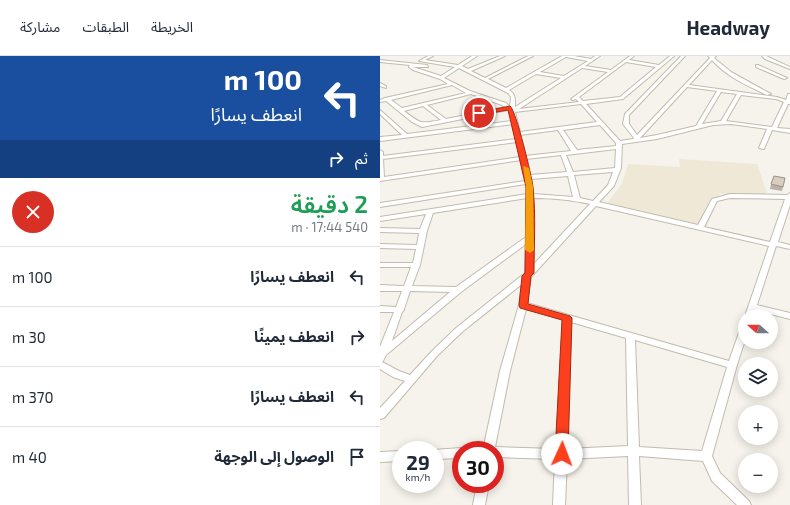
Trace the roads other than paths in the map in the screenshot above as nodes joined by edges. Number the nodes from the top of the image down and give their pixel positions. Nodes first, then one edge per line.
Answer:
1 (431, 56) edge
2 (475, 56) edge
3 (503, 56) edge
4 (531, 56) edge
5 (566, 56) edge
6 (598, 56) edge
7 (632, 56) edge
8 (672, 56) edge
9 (683, 56) edge
10 (778, 56) edge
11 (712, 57) edge
12 (765, 57) edge
13 (592, 60) junction
14 (380, 61) edge
15 (625, 61) junction
16 (412, 64) junction
17 (658, 66) junction
18 (757, 66) dead end
19 (455, 67) junction
20 (581, 67) junction
21 (789, 68) edge
22 (468, 71) junction
23 (612, 71) junction
24 (536, 73) junction
25 (565, 77) junction
26 (440, 78) junction
27 (785, 78) junction
28 (484, 80) junction
29 (452, 84) junction
30 (790, 84) edge
31 (687, 86) junction
32 (506, 90) junction
33 (720, 90) junction
34 (471, 93) junction
35 (740, 93) junction
36 (790, 95) edge
37 (577, 97) junction
38 (777, 98) junction
39 (388, 99) junction
40 (380, 101) edge
41 (789, 102) edge
42 (583, 103) junction
43 (423, 104) junction
44 (565, 105) junction
45 (511, 109) junction
46 (401, 110) junction
47 (380, 111) edge
48 (444, 120) junction
49 (515, 122) junction
50 (601, 123) junction
51 (722, 123) junction
52 (698, 126) junction
53 (560, 128) junction
54 (772, 129) junction
55 (790, 131) edge
56 (406, 136) junction
57 (518, 137) junction
58 (380, 139) edge
59 (636, 139) junction
60 (619, 145) junction
61 (762, 148) dead end
62 (380, 152) edge
63 (576, 152) junction
64 (563, 154) junction
65 (380, 158) edge
66 (523, 158) junction
67 (617, 170) junction
68 (571, 174) junction
69 (380, 179) edge
70 (528, 180) junction
71 (530, 196) junction
72 (790, 197) edge
73 (577, 200) junction
74 (595, 204) junction
75 (380, 205) edge
76 (430, 212) junction
77 (380, 219) edge
78 (700, 228) junction
79 (380, 230) edge
80 (423, 232) junction
81 (530, 237) junction
82 (773, 244) junction
83 (380, 246) edge
84 (420, 247) junction
85 (790, 247) edge
86 (380, 265) edge
87 (416, 265) junction
88 (528, 274) junction
89 (380, 288) edge
90 (407, 289) junction
91 (458, 290) junction
92 (523, 305) junction
93 (752, 306) junction
94 (380, 309) edge
95 (751, 309) edge
96 (400, 310) junction
97 (790, 316) edge
98 (567, 318) junction
99 (385, 336) edge
100 (630, 336) junction
101 (738, 347) edge
102 (381, 356) edge
103 (380, 365) edge
104 (732, 365) junction
105 (411, 379) junction
106 (380, 415) edge
107 (491, 441) edge
108 (633, 451) junction
109 (504, 452) edge
110 (562, 454) junction
111 (392, 456) edge
112 (706, 456) junction
113 (380, 457) edge
114 (481, 493) edge
115 (479, 505) edge
116 (559, 505) edge
117 (635, 505) edge
118 (745, 505) edge

1 - 19 street
2 - 19 street
3 - 22 street
4 - 28 street
5 - 13 street
5 - 24 street
6 - 13 street
7 - 15 street
8 - 17 street
9 - 59 street
10 - 12 street
11 - 31 street
11 - 38 street
12 - 21 street
13 - 20 street
14 - 16 street
15 - 17 street
15 - 23 street
16 - 19 street
16 - 26 street
17 - 42 street
18 - 27 street
19 - 22 street
19 - 26 street
20 - 23 street
20 - 25 street
21 - 27 street
22 - 28 street
23 - 37 street
24 - 25 street
24 - 32 street
25 - 45 street
26 - 29 street
27 - 30 street
28 - 32 street
29 - 34 street
29 - 39 street
31 - 33 street
31 - 59 street
32 - 45 street
33 - 35 street
33 - 52 street
34 - 43 street
34 - 45 street
35 - 38 street
35 - 51 street
36 - 41 street
37 - 42 street
37 - 44 street
38 - 41 street
39 - 40 street
39 - 46 street
41 - 54 street
42 - 44 street
42 - 50 street
43 - 46 street
43 - 48 street
44 - 45 street
45 - 48 street
45 - 49 street
46 - 48 street
47 - 56 street
49 - 56 street
49 - 57 street
50 - 53 street
50 - 60 street
51 - 52 street
51 - 54 street
52 - 59 street
53 - 57 street
53 - 63 street
54 - 55 street
54 - 61 street
56 - 58 street
57 - 65 street
57 - 66 street
59 - 60 street
60 - 63 street
60 - 67 street
62 - 65 street
63 - 64 street
64 - 66 street
64 - 68 street
65 - 69 street
66 - 69 street
66 - 70 street
67 - 68 street
67 - 74 street
68 - 70 street
68 - 73 street
70 - 71 street
70 - 75 street
71 - 73 street
71 - 76 street
71 - 81 street
72 - 78 street
72 - 82 street
73 - 74 street
74 - 78 street
74 - 88 street
76 - 77 street
76 - 80 street
78 - 82 street
79 - 80 street
80 - 84 street
81 - 88 street
81 - 91 street
82 - 85 street
82 - 93 street
83 - 84 street
84 - 87 street
86 - 87 street
87 - 90 street
88 - 92 street
88 - 105 street
89 - 90 street
90 - 91 street
90 - 96 street
91 - 102 street
92 - 98 street
92 - 107 street
93 - 95 street
93 - 97 street
94 - 96 street
96 - 99 street
98 - 100 street
98 - 110 street
99 - 102 street
100 - 104 street
100 - 108 street
101 - 104 street
103 - 105 street
104 - 112 street
105 - 106 street
108 - 110 street
108 - 112 street
108 - 117 street
109 - 110 street
110 - 116 street
111 - 113 street
112 - 118 street
114 - 115 street

